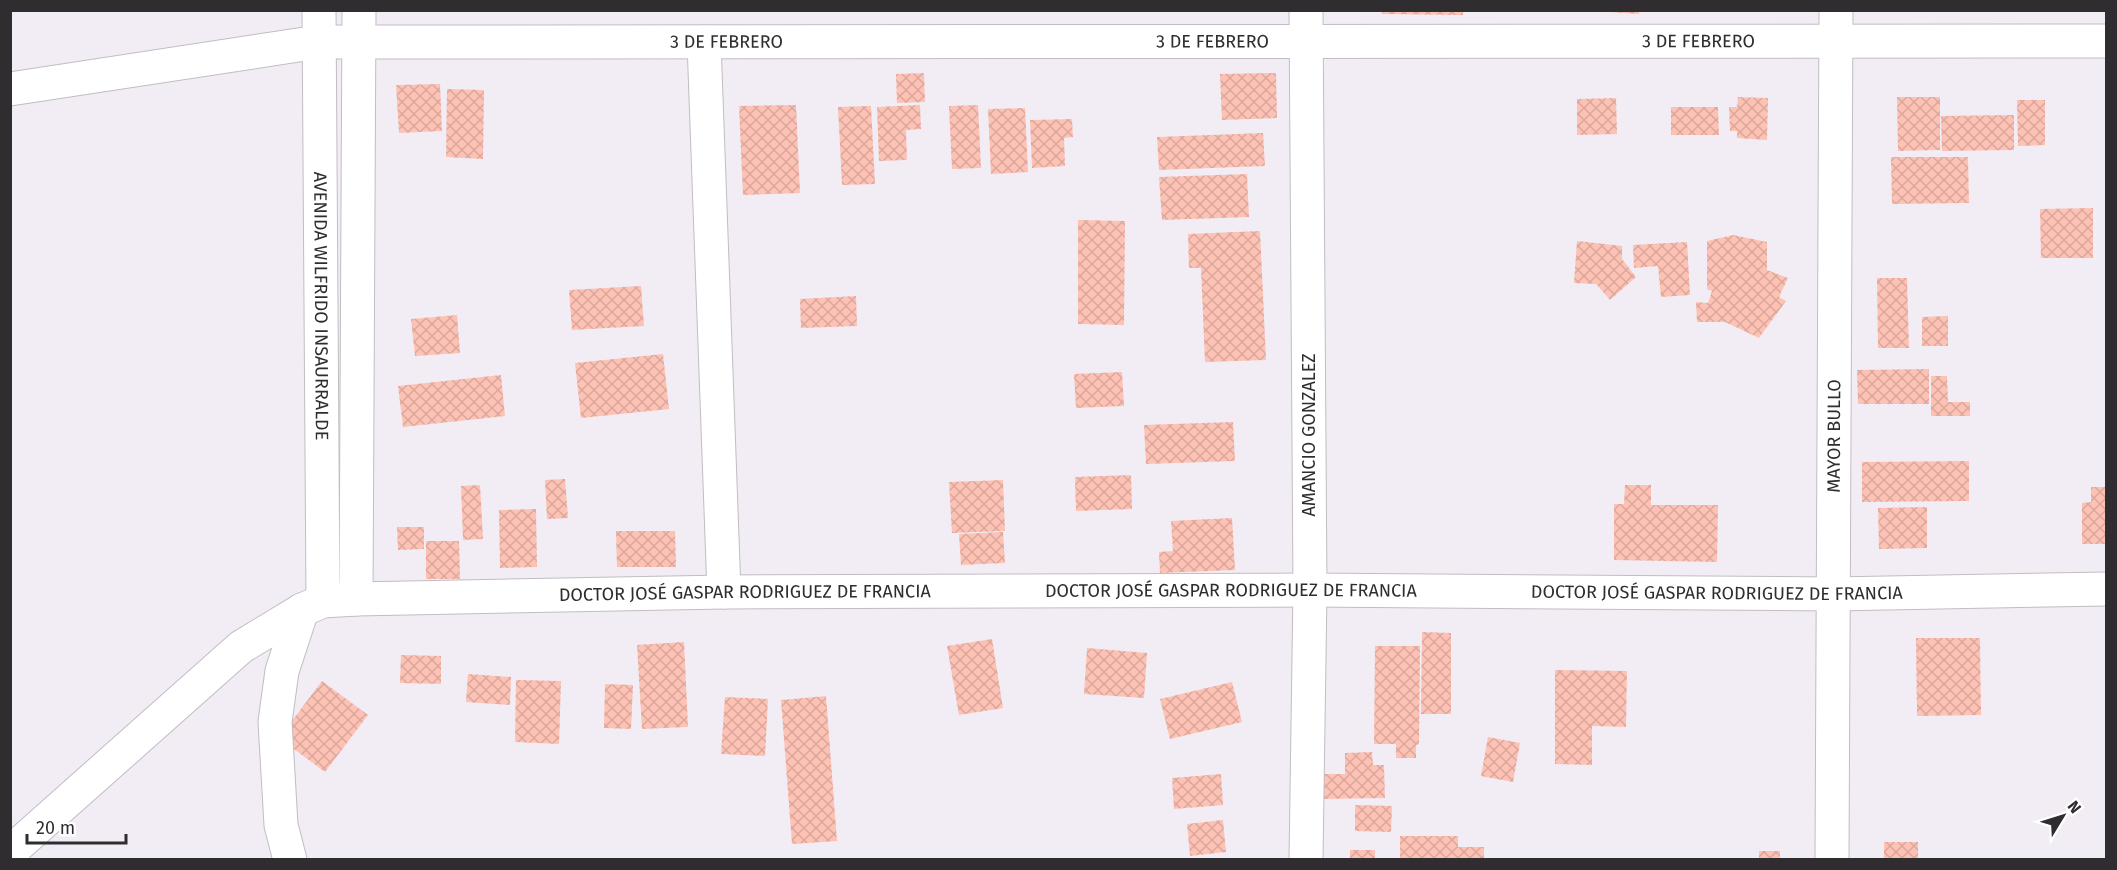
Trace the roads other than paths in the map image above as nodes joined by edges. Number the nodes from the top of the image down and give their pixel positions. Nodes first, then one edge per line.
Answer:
1 (318, 26) edge
2 (359, 26) edge
3 (1306, 26) edge
4 (1836, 26) edge
5 (2106, 41) edge
6 (704, 42) junction
7 (10, 89) edge
8 (2106, 589) edge
9 (1310, 590) junction
10 (724, 592) junction
11 (1833, 594) junction
12 (356, 599) junction
13 (312, 606) junction
14 (10, 856) edge
15 (290, 860) edge
16 (1306, 860) edge
17 (1832, 860) edge

1 - 2 street, 3 DE FEBRERO
1 - 7 street, 3 DE FEBRERO
1 - 13 street, AVENIDA WILFRIDO INSAURRALDE
2 - 6 street, 3 DE FEBRERO
2 - 12 street, AVENIDA WILFRIDO INSAURRALDE
3 - 4 street, 3 DE FEBRERO
3 - 6 street, 3 DE FEBRERO
3 - 9 street, AMANCIO GONZALEZ
4 - 5 street, 3 DE FEBRERO
4 - 11 street, MAYOR BULLO
6 - 10 street
8 - 11 street, DOCTOR JOSÉ GASPAR RODRIGUEZ DE FRANCIA
9 - 10 street, DOCTOR JOSÉ GASPAR RODRIGUEZ DE FRANCIA
9 - 11 street, DOCTOR JOSÉ GASPAR RODRIGUEZ DE FRANCIA
9 - 16 street, AMANCIO GONZALEZ
10 - 12 street, DOCTOR JOSÉ GASPAR RODRIGUEZ DE FRANCIA
11 - 17 street, MAYOR BULLO
12 - 13 street, DOCTOR JOSÉ GASPAR RODRIGUEZ DE FRANCIA
13 - 14 street
13 - 15 street, AVENIDA WILFRIDO INSAURRALDE

